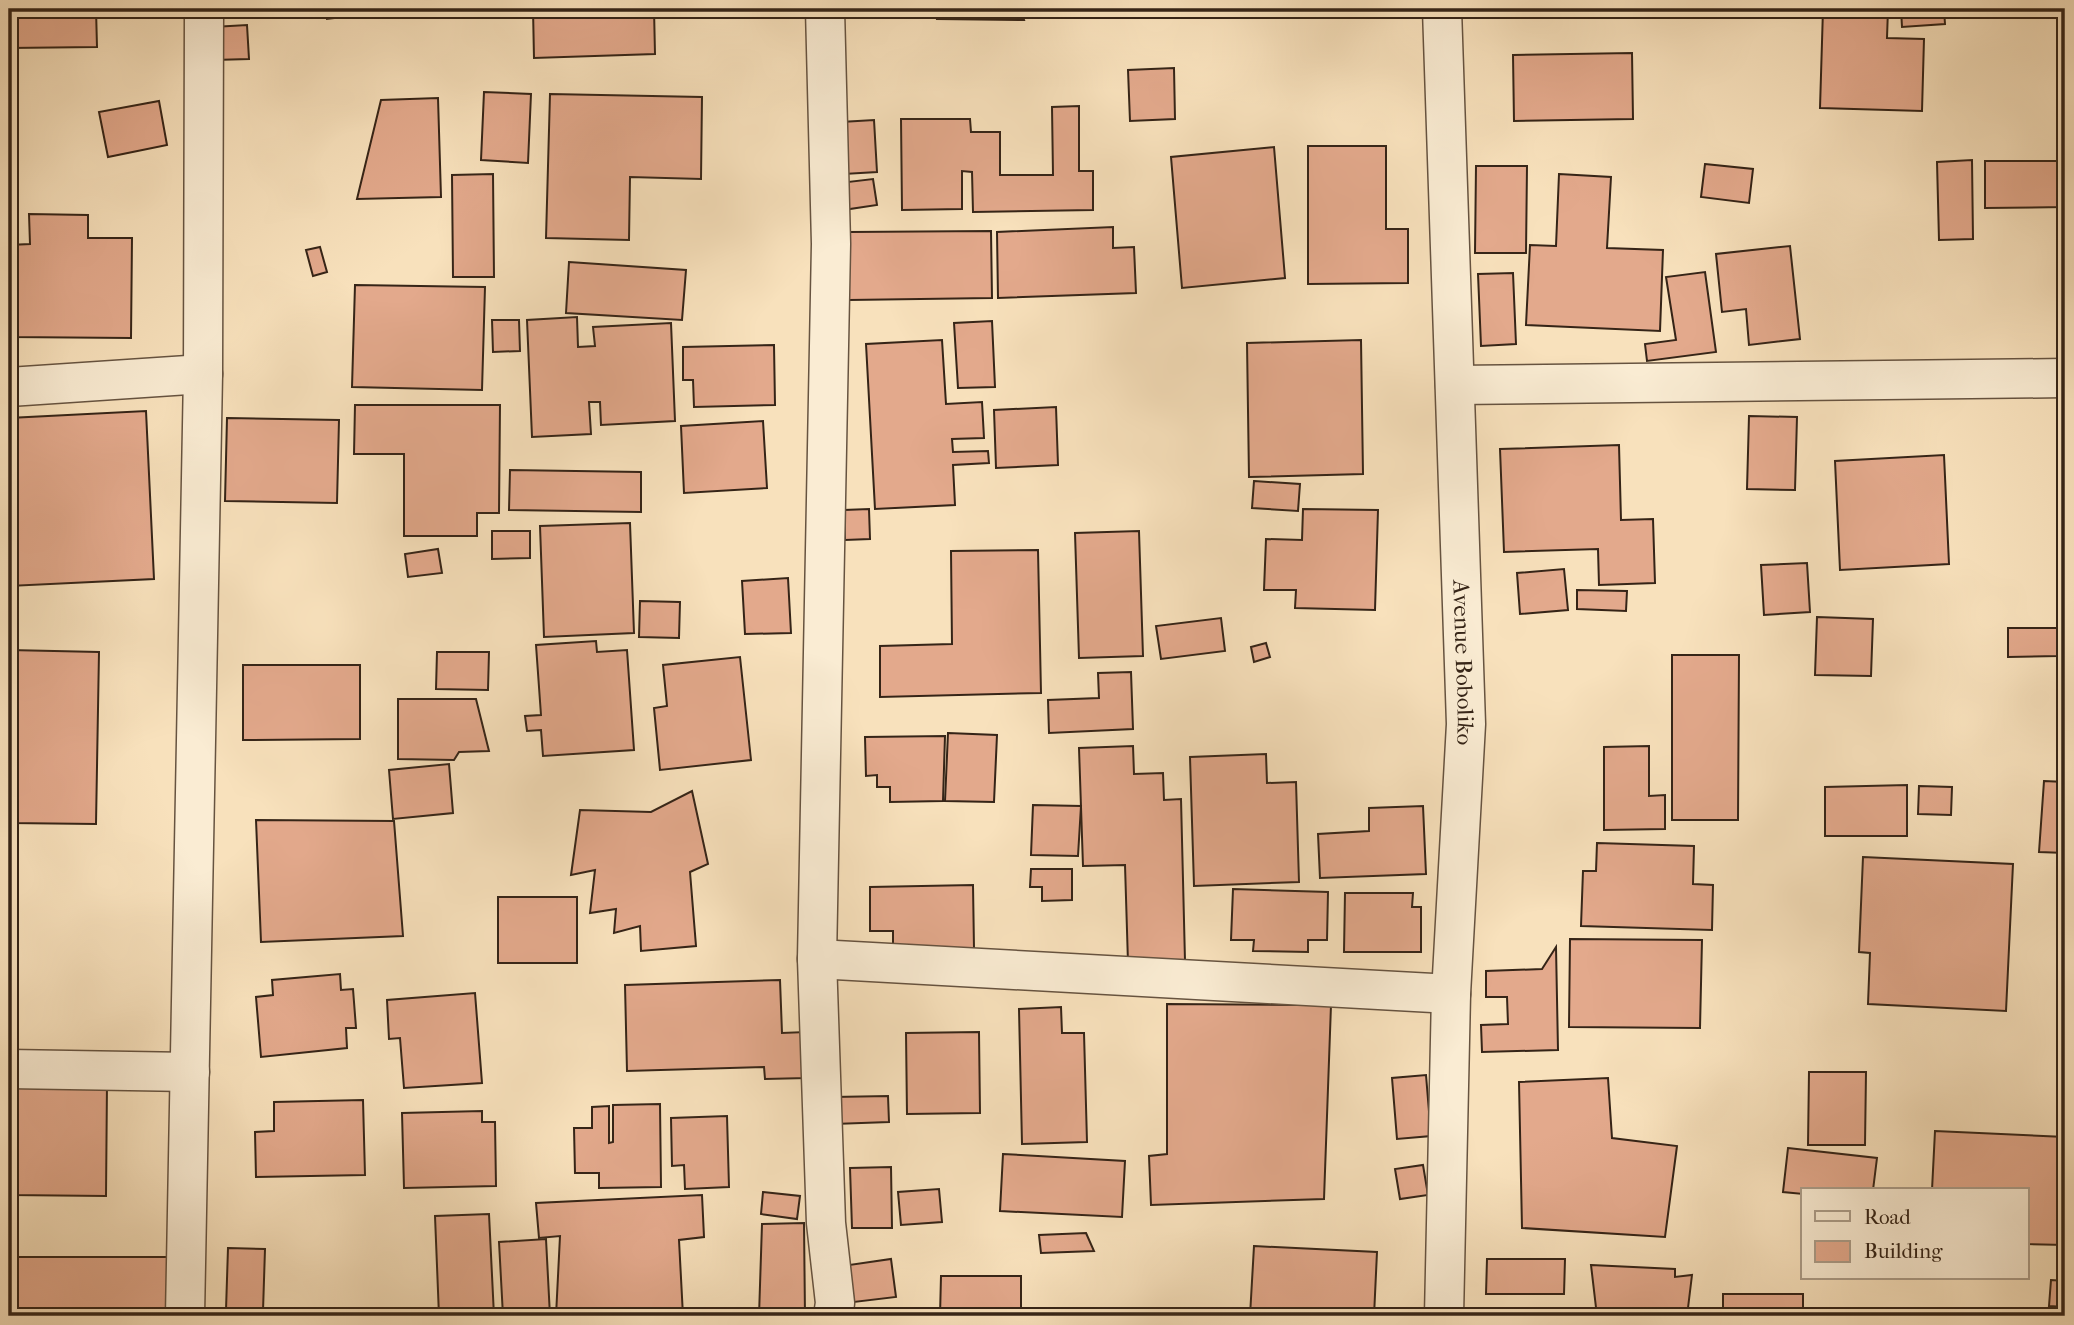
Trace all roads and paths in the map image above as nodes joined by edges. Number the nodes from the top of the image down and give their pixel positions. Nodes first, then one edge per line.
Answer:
1 (204, 9) edge
2 (825, 9) edge
3 (1442, 9) edge
4 (203, 374) junction
5 (2065, 378) edge
6 (1455, 385) junction
7 (9, 387) edge
8 (817, 959) junction
9 (1451, 994) junction
10 (9, 1069) edge
11 (190, 1072) junction
12 (185, 1316) edge
13 (833, 1316) edge
14 (1444, 1316) edge

1 - 4 street
2 - 8 street
3 - 6 street, Avenue Boboliko
4 - 7 street
4 - 11 street
5 - 6 street
6 - 9 street, Avenue Boboliko
8 - 9 street
8 - 13 street
9 - 14 street, Avenue Boboliko
10 - 11 street
11 - 12 street

